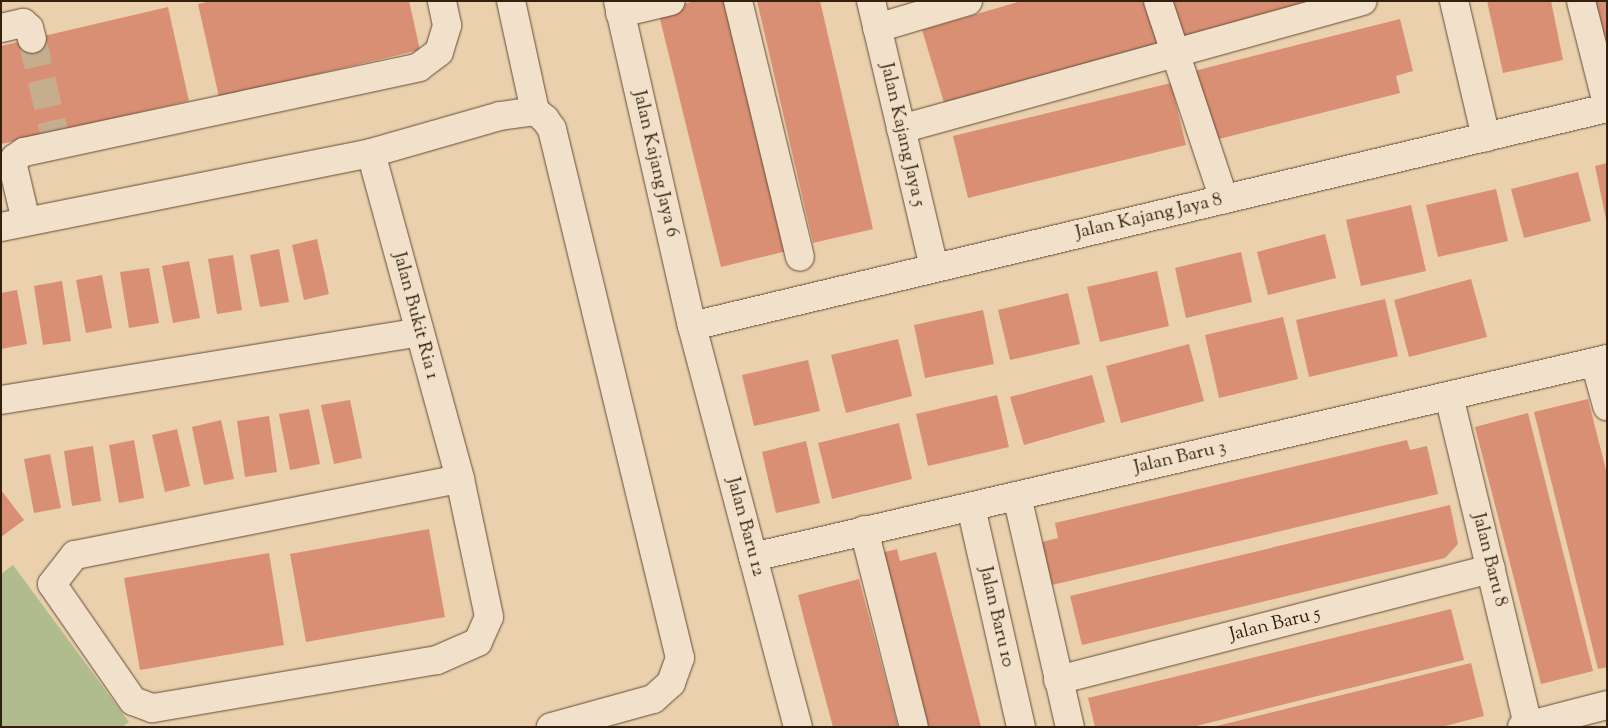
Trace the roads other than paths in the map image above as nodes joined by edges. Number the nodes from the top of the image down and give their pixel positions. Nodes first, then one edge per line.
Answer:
1 (442, 1) edge
2 (511, 1) edge
3 (671, 1) edge
4 (738, 1) edge
5 (871, 1) edge
6 (968, 1) edge
7 (1158, 1) edge
8 (1363, 1) edge
9 (1454, 1) edge
10 (1581, 1) edge
11 (619, 7) edge
12 (1, 28) edge
13 (877, 28) junction
14 (32, 39) tunnel mouth
15 (1175, 53) junction
16 (1607, 104) edge
17 (1607, 108) edge
18 (535, 111) junction
19 (901, 129) junction
20 (1486, 137) junction
21 (371, 153) junction
22 (7, 164) edge
23 (1224, 199) junction
24 (14, 224) edge
25 (800, 257) dead end
26 (934, 268) junction
27 (692, 326) junction
28 (420, 332) junction
29 (1601, 360) edge
30 (1449, 396) junction
31 (1, 400) edge
32 (1607, 406) edge
33 (460, 478) junction
34 (1017, 496) junction
35 (971, 507) junction
36 (864, 530) junction
37 (753, 557) junction
38 (1491, 569) junction
39 (1058, 680) junction
40 (1607, 706) edge
41 (1525, 726) edge
42 (551, 727) edge
43 (798, 727) edge
44 (914, 727) edge
45 (1021, 727) edge
46 (1070, 727) edge

1 - 22 street
2 - 18 street
3 - 11 street
4 - 25 street
5 - 13 street, Jalan Kajang Jaya 5
6 - 13 street
7 - 15 street
8 - 15 street
9 - 20 street
10 - 16 street
11 - 27 street, Jalan Kajang Jaya 6
12 - 14 street
13 - 19 street, Jalan Kajang Jaya 5
15 - 19 street
15 - 23 street
17 - 20 street, Jalan Kajang Jaya 8
18 - 21 street
18 - 42 street
19 - 26 street, Jalan Kajang Jaya 5
20 - 23 street, Jalan Kajang Jaya 8
21 - 24 street
21 - 28 street, Jalan Bukit Ria 1
22 - 24 street
23 - 26 street, Jalan Kajang Jaya 8
26 - 27 street, Jalan Kajang Jaya 8
27 - 37 street, Jalan Baru 12
28 - 31 street
28 - 33 street, Jalan Bukit Ria 1
29 - 30 street, Jalan Baru 3
29 - 32 street
30 - 34 street, Jalan Baru 3
30 - 38 street, Jalan Baru 8
33 - 33 street, Jalan Bukit Ria 1
34 - 35 street, Jalan Baru 3
34 - 39 street
35 - 36 street, Jalan Baru 3
35 - 45 street, Jalan Baru 10
36 - 37 street, Jalan Baru 3
36 - 44 street
37 - 43 street, Jalan Baru 12
38 - 39 street, Jalan Baru 5
38 - 41 street, Jalan Baru 8
39 - 46 street
40 - 41 street

